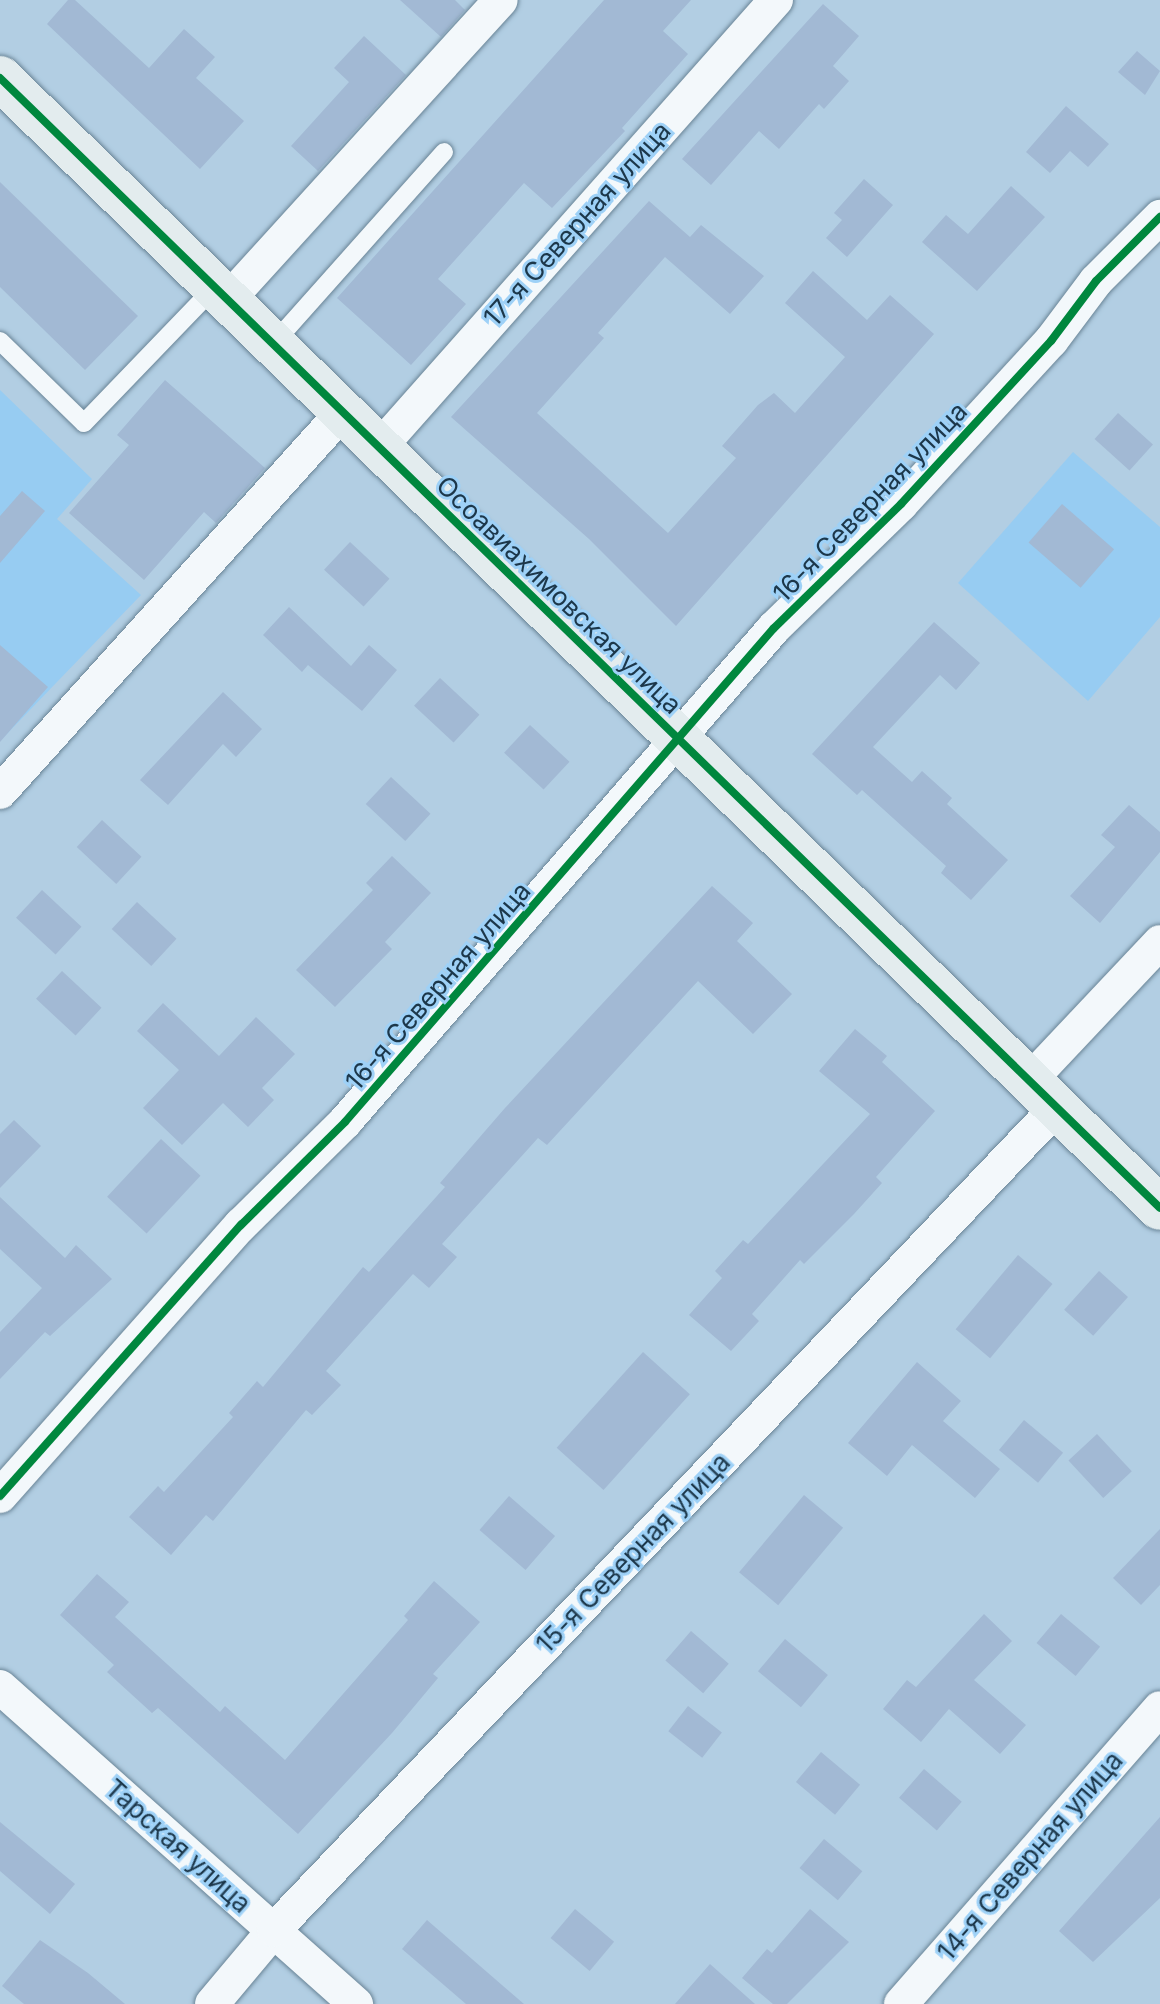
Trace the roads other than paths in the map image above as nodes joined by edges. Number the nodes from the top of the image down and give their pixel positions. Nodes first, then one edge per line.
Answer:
1 (501, 0) edge
2 (776, 0) edge
3 (0, 78) edge
4 (444, 152) dead end
5 (1160, 217) edge
6 (220, 296) junction
7 (0, 341) edge
8 (271, 346) junction
9 (342, 413) junction
10 (378, 449) junction
11 (681, 740) junction
12 (0, 792) edge
13 (1160, 942) edge
14 (1044, 1092) junction
15 (1160, 1208) edge
16 (0, 1496) edge
17 (0, 1687) edge
18 (1160, 1708) edge
19 (274, 1930) junction
20 (212, 2004) edge
21 (356, 2004) edge
22 (901, 2004) edge

1 - 6 street
2 - 10 street, 17-я Северная улица
3 - 6 street, Осоавиахимовская улица
4 - 8 lane
5 - 11 street, 16-я Северная улица
6 - 7 lane
6 - 8 street, Осоавиахимовская улица
8 - 9 street, Осоавиахимовская улица
9 - 10 street, Осоавиахимовская улица
9 - 12 street
10 - 11 street, Осоавиахимовская улица
11 - 14 street, Осоавиахимовская улица
11 - 16 street, 16-я Северная улица
13 - 14 street, 15-я Северная улица
14 - 15 street, Осоавиахимовская улица
14 - 19 street, 15-я Северная улица
17 - 19 street, Тарская улица
18 - 22 street, 14-я Северная улица
19 - 20 street, 15-я Северная улица
19 - 21 street, Тарская улица

